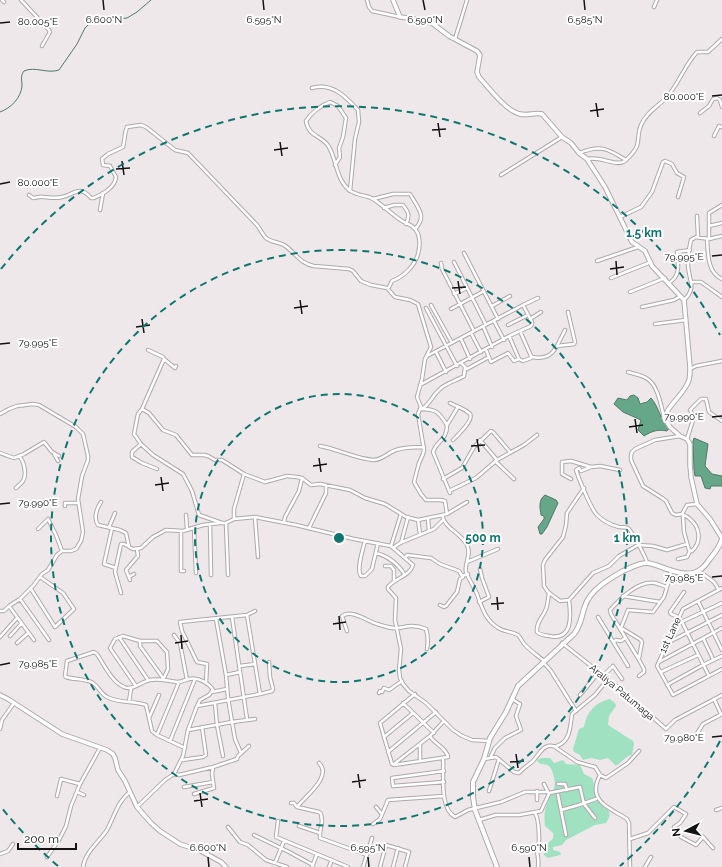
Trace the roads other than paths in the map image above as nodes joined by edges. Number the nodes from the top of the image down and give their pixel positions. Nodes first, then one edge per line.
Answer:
1 (21, 0) edge
2 (367, 0) edge
3 (393, 0) edge
4 (467, 0) edge
5 (657, 0) edge
6 (654, 7) dead end
7 (400, 17) junction
8 (722, 39) edge
9 (455, 40) junction
10 (42, 46) dead end
11 (312, 88) dead end
12 (722, 107) edge
13 (700, 113) dead end
14 (722, 122) edge
15 (720, 126) edge
16 (714, 136) dead end
17 (562, 137) junction
18 (579, 153) junction
19 (587, 160) junction
20 (626, 160) junction
21 (336, 165) junction
22 (501, 175) dead end
23 (350, 191) junction
24 (102, 193) junction
25 (29, 195) dead end
26 (678, 197) dead end
27 (373, 199) junction
28 (722, 205) edge
29 (384, 208) junction
30 (100, 210) dead end
31 (697, 216) dead end
32 (620, 217) junction
33 (406, 224) junction
34 (722, 224) edge
35 (709, 226) junction
36 (415, 229) junction
37 (722, 236) edge
38 (698, 237) junction
39 (708, 239) junction
40 (639, 246) junction
41 (690, 250) junction
42 (464, 253) dead end
43 (597, 261) dead end
44 (454, 262) dead end
45 (651, 262) junction
46 (441, 263) dead end
47 (611, 278) dead end
48 (665, 278) junction
49 (722, 279) edge
50 (692, 282) junction
51 (669, 283) junction
52 (467, 288) junction
53 (388, 289) junction
54 (484, 290) junction
55 (630, 292) dead end
56 (454, 294) junction
57 (510, 296) dead end
58 (472, 297) junction
59 (722, 297) edge
60 (538, 298) dead end
61 (683, 298) junction
62 (460, 304) junction
63 (431, 305) dead end
64 (523, 305) junction
65 (492, 306) junction
66 (642, 307) dead end
67 (426, 308) dead end
68 (451, 308) dead end
69 (541, 312) dead end
70 (568, 312) dead end
71 (528, 315) junction
72 (498, 319) junction
73 (530, 319) junction
74 (686, 320) junction
75 (494, 321) junction
76 (655, 324) dead end
77 (508, 325) dead end
78 (484, 326) junction
79 (565, 330) dead end
80 (520, 331) junction
81 (473, 332) junction
82 (509, 336) junction
83 (460, 339) junction
84 (504, 340) junction
85 (452, 344) junction
86 (446, 346) junction
87 (557, 346) junction
88 (492, 347) junction
89 (148, 350) dead end
90 (486, 350) junction
91 (436, 352) junction
92 (481, 352) junction
93 (489, 357) junction
94 (532, 357) junction
95 (470, 358) junction
96 (164, 359) junction
97 (425, 359) junction
98 (519, 359) junction
99 (722, 362) edge
100 (462, 363) junction
101 (176, 366) dead end
102 (457, 366) junction
103 (465, 368) junction
104 (690, 369) junction
105 (446, 372) junction
106 (628, 372) dead end
107 (420, 386) junction
108 (450, 403) dead end
109 (458, 407) junction
110 (142, 409) junction
111 (421, 409) junction
112 (0, 414) edge
113 (664, 418) junction
114 (722, 421) edge
115 (447, 425) junction
116 (537, 435) dead end
117 (680, 436) junction
118 (687, 439) junction
119 (453, 440) dead end
120 (480, 440) junction
121 (141, 444) junction
122 (320, 446) dead end
123 (424, 446) junction
124 (510, 452) junction
125 (0, 454) edge
126 (54, 454) junction
127 (19, 456) junction
128 (59, 456) dead end
129 (58, 461) dead end
130 (496, 461) junction
131 (591, 467) junction
132 (157, 469) dead end
133 (620, 470) dead end
134 (244, 474) junction
135 (302, 478) junction
136 (443, 478) junction
137 (514, 479) dead end
138 (571, 479) dead end
139 (326, 486) junction
140 (16, 488) dead end
141 (584, 488) junction
142 (102, 502) dead end
143 (467, 502) dead end
144 (78, 503) junction
145 (697, 504) junction
146 (65, 506) dead end
147 (115, 513) dead end
148 (186, 514) dead end
149 (401, 514) junction
150 (447, 514) junction
151 (442, 515) junction
152 (682, 515) junction
153 (255, 517) junction
154 (408, 517) junction
155 (428, 518) junction
156 (234, 519) junction
157 (418, 520) junction
158 (443, 520) junction
159 (284, 522) junction
160 (222, 523) junction
161 (226, 523) junction
162 (210, 524) junction
163 (110, 528) junction
164 (194, 528) junction
165 (309, 528) junction
166 (38, 529) dead end
167 (180, 530) junction
168 (187, 530) junction
169 (430, 531) junction
170 (420, 534) junction
171 (365, 541) junction
172 (722, 541) edge
173 (378, 543) junction
174 (400, 543) junction
175 (687, 544) junction
176 (638, 545) junction
177 (129, 547) junction
178 (392, 547) junction
179 (137, 549) junction
180 (498, 549) dead end
181 (62, 551) junction
182 (690, 551) junction
183 (376, 553) junction
184 (258, 557) dead end
185 (405, 558) junction
186 (678, 559) dead end
187 (467, 562) junction
188 (647, 563) junction
189 (385, 566) dead end
190 (116, 568) junction
191 (480, 569) dead end
192 (671, 570) junction
193 (184, 571) dead end
194 (699, 571) junction
195 (196, 573) dead end
196 (134, 574) dead end
197 (468, 574) junction
198 (211, 575) dead end
199 (228, 575) dead end
200 (405, 575) junction
201 (464, 576) junction
202 (40, 577) junction
203 (394, 581) junction
204 (667, 587) junction
205 (31, 589) junction
206 (720, 589) edge
207 (684, 592) dead end
208 (121, 593) dead end
209 (549, 593) junction
210 (623, 596) junction
211 (20, 599) junction
212 (569, 600) junction
213 (698, 601) junction
214 (479, 602) junction
215 (660, 602) junction
216 (722, 603) edge
217 (440, 605) dead end
218 (9, 606) junction
219 (0, 611) edge
220 (255, 611) dead end
221 (704, 611) junction
222 (247, 615) junction
223 (722, 616) edge
224 (232, 617) junction
225 (598, 617) dead end
226 (678, 617) junction
227 (17, 618) junction
228 (216, 619) junction
229 (682, 622) junction
230 (709, 622) junction
231 (22, 624) junction
232 (675, 626) junction
233 (397, 628) junction
234 (621, 628) junction
235 (722, 628) edge
236 (347, 631) dead end
237 (714, 632) junction
238 (28, 633) junction
239 (688, 633) junction
240 (174, 635) dead end
241 (10, 636) dead end
242 (0, 637) edge
243 (119, 637) junction
244 (626, 638) junction
245 (703, 638) junction
246 (34, 640) dead end
247 (49, 640) dead end
248 (140, 641) junction
249 (614, 642) junction
250 (720, 642) edge
251 (17, 643) dead end
252 (562, 643) junction
253 (666, 644) junction
254 (693, 644) junction
255 (427, 649) dead end
256 (722, 650) edge
257 (698, 655) junction
258 (722, 656) edge
259 (638, 658) junction
260 (713, 660) junction
261 (269, 662) dead end
262 (544, 662) junction
263 (658, 662) junction
264 (255, 664) junction
265 (703, 665) junction
266 (240, 666) junction
267 (628, 666) dead end
268 (722, 669) edge
269 (240, 672) junction
270 (599, 672) junction
271 (661, 672) junction
272 (226, 675) junction
273 (604, 676) junction
274 (639, 676) dead end
275 (708, 676) junction
276 (163, 679) junction
277 (195, 679) junction
278 (608, 679) junction
279 (622, 679) dead end
280 (148, 680) junction
281 (187, 680) junction
282 (179, 682) junction
283 (402, 682) junction
284 (206, 683) junction
285 (667, 685) junction
286 (136, 686) junction
287 (131, 688) junction
288 (227, 689) junction
289 (212, 692) junction
290 (378, 693) dead end
291 (260, 694) junction
292 (415, 694) junction
293 (580, 694) dead end
294 (0, 695) edge
295 (159, 695) dead end
296 (722, 695) edge
297 (244, 698) junction
298 (512, 699) junction
299 (714, 699) junction
300 (228, 700) junction
301 (14, 702) junction
302 (129, 702) junction
303 (215, 703) junction
304 (403, 704) junction
305 (197, 706) junction
306 (576, 711) junction
307 (436, 712) junction
308 (413, 713) junction
309 (722, 714) edge
310 (149, 719) junction
311 (247, 719) junction
312 (255, 719) dead end
313 (444, 721) junction
314 (232, 722) junction
315 (423, 723) junction
316 (217, 725) junction
317 (202, 728) junction
318 (0, 729) edge
319 (188, 730) junction
320 (434, 733) junction
321 (157, 735) junction
322 (696, 735) dead end
323 (430, 736) junction
324 (384, 737) junction
325 (170, 741) junction
326 (489, 741) junction
327 (420, 744) junction
328 (249, 746) dead end
329 (555, 746) junction
330 (100, 748) junction
331 (185, 748) junction
332 (639, 751) dead end
333 (388, 752) junction
334 (242, 753) junction
335 (224, 756) dead end
336 (491, 757) junction
337 (443, 758) junction
338 (484, 759) junction
339 (499, 759) junction
340 (181, 760) junction
341 (420, 761) junction
342 (319, 763) dead end
343 (394, 765) junction
344 (213, 767) junction
345 (444, 771) junction
346 (174, 774) junction
347 (600, 775) junction
348 (213, 782) junction
349 (444, 782) junction
350 (80, 784) junction
351 (544, 784) dead end
352 (558, 784) dead end
353 (184, 787) dead end
354 (567, 790) junction
355 (489, 791) dead end
356 (537, 791) junction
357 (77, 792) junction
358 (130, 792) junction
359 (548, 793) junction
360 (194, 794) dead end
361 (84, 795) dead end
362 (558, 795) dead end
363 (57, 796) dead end
364 (444, 796) junction
365 (596, 799) dead end
366 (537, 800) dead end
367 (291, 803) dead end
368 (584, 804) junction
369 (137, 807) junction
370 (297, 807) junction
371 (376, 807) dead end
372 (722, 808) edge
373 (475, 810) junction
374 (561, 810) junction
375 (716, 810) dead end
376 (381, 813) junction
377 (534, 813) junction
378 (595, 818) dead end
379 (479, 820) junction
380 (278, 821) dead end
381 (373, 824) dead end
382 (299, 826) dead end
383 (228, 827) dead end
384 (320, 833) junction
385 (254, 835) dead end
386 (566, 835) dead end
387 (372, 838) dead end
388 (630, 839) junction
389 (284, 841) junction
390 (13, 844) dead end
391 (280, 847) junction
392 (398, 848) junction
393 (713, 848) dead end
394 (0, 854) edge
395 (317, 854) junction
396 (367, 856) junction
397 (47, 857) dead end
398 (651, 857) dead end
399 (332, 860) junction
400 (275, 863) junction
401 (312, 866) edge
402 (83, 867) edge
403 (226, 867) edge
404 (287, 867) edge
405 (329, 867) edge
406 (347, 867) edge
407 (363, 867) edge
408 (380, 867) edge
409 (392, 867) edge
410 (405, 867) edge
411 (497, 867) edge
412 (538, 867) edge
413 (630, 867) edge
414 (644, 867) edge

1 - 10 street
2 - 7 street
3 - 7 street
4 - 9 street
5 - 6 street
7 - 9 street
8 - 20 street
9 - 17 street
11 - 23 street
12 - 13 street
14 - 15 street
15 - 16 street
17 - 18 street
17 - 22 street
18 - 19 street
18 - 20 street
19 - 20 street
19 - 32 street
21 - 21 street
21 - 23 street
23 - 27 street
24 - 25 street
24 - 30 street
24 - 53 street
26 - 32 street
27 - 29 street
27 - 36 street
28 - 35 street
29 - 33 street
29 - 33 street
31 - 38 street
32 - 40 street
33 - 36 street
34 - 35 street
35 - 39 street
36 - 53 street
37 - 39 street
38 - 39 street
38 - 41 street
39 - 49 street
40 - 43 street
40 - 45 street
41 - 50 street
41 - 51 street
42 - 54 street
44 - 52 street
45 - 47 street
45 - 48 street
46 - 56 street
48 - 51 street
48 - 55 street
50 - 59 street
50 - 61 street
51 - 61 street
52 - 56 street
52 - 58 street
53 - 97 street
54 - 58 street
54 - 65 street
56 - 62 street
57 - 65 street
58 - 62 street
58 - 78 street
60 - 64 street
61 - 66 street
61 - 74 street
62 - 68 street
62 - 81 street
63 - 85 street
64 - 71 street
64 - 72 street
65 - 72 street
67 - 86 street
69 - 73 street
70 - 87 street
71 - 73 street
71 - 77 street
72 - 75 street
73 - 80 street
74 - 76 street
74 - 104 street
75 - 78 street
75 - 84 street
78 - 81 street
78 - 88 street
79 - 87 street
80 - 82 street
80 - 94 street
81 - 83 street
81 - 92 street
82 - 84 street
82 - 98 street
83 - 85 street
83 - 95 street
84 - 88 street
85 - 86 street
86 - 91 street
86 - 102 street
87 - 94 street
88 - 90 street
89 - 96 street
90 - 92 street
90 - 93 street
91 - 97 street
91 - 105 street
92 - 95 street
93 - 98 street
93 - 103 street
94 - 98 street
95 - 100 street
96 - 101 street
96 - 110 street
97 - 107 street
99 - 104 street
100 - 102 street
100 - 103 street
102 - 105 street
103 - 111 street
104 - 113 street
105 - 107 street
106 - 113 street
107 - 111 street
108 - 109 street
109 - 115 street
109 - 119 street
110 - 121 street
110 - 134 street
111 - 115 street
111 - 123 street
112 - 144 street
113 - 117 street
114 - 118 street
115 - 136 street
116 - 124 street
117 - 118 street
117 - 152 street
118 - 145 street
120 - 124 street
120 - 130 street
120 - 136 street
121 - 132 street
121 - 160 street
122 - 123 street
123 - 150 street
124 - 130 street
125 - 127 street
126 - 127 street
126 - 128 street
126 - 129 street
127 - 140 street
130 - 136 street
130 - 137 street
131 - 133 street
131 - 138 street
131 - 141 street
134 - 135 street
134 - 156 street
135 - 139 street
135 - 159 street
139 - 149 street
139 - 165 street
141 - 176 street
141 - 209 street
142 - 163 street
143 - 150 street
144 - 146 street
144 - 181 street
145 - 152 street
145 - 172 street
147 - 163 street
148 - 168 street
149 - 154 street
149 - 178 street
150 - 151 street
151 - 155 street
151 - 158 street
152 - 175 street
152 - 182 street
153 - 156 street
153 - 159 street
153 - 184 street
154 - 157 street
154 - 174 street
155 - 157 street
155 - 169 street
156 - 161 street
157 - 170 street
158 - 169 street
158 - 187 street
159 - 165 street
160 - 161 street
160 - 162 street
161 - 199 street
162 - 164 street
162 - 198 street
163 - 177 street
163 - 190 street
164 - 168 street
164 - 195 street
165 - 171 street
166 - 181 street
167 - 168 street
167 - 179 street
167 - 193 street
169 - 170 street
170 - 174 street
171 - 173 street
171 - 183 street
172 - 194 main road
173 - 178 street
173 - 183 street
174 - 178 street
175 - 176 street
175 - 182 street
176 - 188 street
176 - 212 street
177 - 179 street
177 - 190 street
178 - 185 street
179 - 196 street
180 - 187 street
181 - 202 street
182 - 186 street
183 - 200 street
185 - 200 street
185 - 201 street
187 - 197 street
188 - 192 main road
188 - 252 main road
189 - 203 street
190 - 208 street
191 - 214 street
192 - 194 main road
192 - 204 street
194 - 206 street
197 - 201 street
197 - 214 street
200 - 203 street
201 - 217 street
202 - 205 street
202 - 205 street
203 - 233 street
204 - 210 street
204 - 215 street
205 - 211 street
206 - 213 street, 1st Lane
207 - 226 street
209 - 212 street
209 - 212 street
210 - 215 street
210 - 234 street
211 - 218 street
211 - 247 street
213 - 221 street
213 - 226 street, 1st Lane
214 - 262 street
215 - 234 street
216 - 221 street
218 - 219 street
218 - 227 street
220 - 222 street
221 - 229 street
221 - 230 street
222 - 224 street
222 - 264 street
223 - 230 street
224 - 228 street
224 - 266 street
225 - 249 street
226 - 232 street, 1st Lane
227 - 231 street
227 - 242 street
228 - 272 street
228 - 284 street
229 - 232 street
229 - 239 street
230 - 237 street
230 - 239 street
231 - 238 street
231 - 241 street
232 - 253 street, 1st Lane
233 - 236 street
233 - 255 street
233 - 283 street
234 - 244 street
234 - 259 street
235 - 237 street
237 - 245 street
237 - 250 street
238 - 246 street
238 - 251 street
239 - 253 street
239 - 254 street
240 - 281 street
243 - 248 street
243 - 280 street
243 - 286 street
244 - 249 street
244 - 259 street
245 - 254 street
245 - 260 street
248 - 276 street
248 - 276 street
249 - 267 street
250 - 256 street
252 - 262 main road
252 - 270 street, Araliya Patumaga
253 - 263 street, 1st Lane
254 - 257 street
254 - 263 street
257 - 265 street
257 - 271 street
258 - 260 street
259 - 274 street
260 - 265 street
261 - 291 street
262 - 298 main road
262 - 306 street
263 - 271 street, 1st Lane
264 - 266 street
264 - 291 street
265 - 275 street
265 - 285 street
266 - 269 street
268 - 275 street
269 - 272 street
269 - 297 street
270 - 273 street, Araliya Patumaga
270 - 293 street
271 - 285 street, 1st Lane
272 - 288 street
273 - 278 street, Araliya Patumaga
273 - 279 street
275 - 285 street
276 - 280 street
276 - 282 street
277 - 281 street
277 - 284 street
277 - 325 street
278 - 299 street, Araliya Patumaga
278 - 306 street
280 - 286 street
281 - 282 street
282 - 321 street
283 - 290 street
283 - 292 street
284 - 289 street
286 - 287 street
287 - 302 street
287 - 302 street
288 - 289 street
288 - 300 street
289 - 305 street
291 - 297 street
292 - 304 street
292 - 307 street
294 - 301 street
295 - 310 street
296 - 299 street, Araliya Patumaga
297 - 300 street
297 - 311 street
298 - 326 main road
298 - 336 street
299 - 309 street
300 - 303 street
300 - 314 street
301 - 318 street
301 - 330 street
302 - 310 street
303 - 305 street
303 - 316 street
304 - 308 street
304 - 324 street
305 - 319 street
306 - 329 street
307 - 313 street
307 - 315 street
308 - 315 street
308 - 324 street
309 - 322 street
310 - 321 street
311 - 312 street
311 - 314 street
313 - 320 street
313 - 326 street
314 - 316 street
314 - 334 street
315 - 320 street
315 - 333 street
316 - 317 street
316 - 335 street
317 - 319 street
317 - 340 street
319 - 331 street
320 - 323 street
321 - 325 street
323 - 327 street
323 - 337 street
324 - 333 street
325 - 331 street
326 - 338 main road
327 - 341 street
327 - 343 street
328 - 334 street
329 - 339 street
329 - 347 street
330 - 350 street
330 - 358 street
331 - 340 street
332 - 347 street
333 - 343 street
334 - 344 street
336 - 338 street
336 - 339 street
337 - 341 street
337 - 345 street
338 - 373 main road
339 - 355 street
340 - 346 street
341 - 343 street
342 - 370 street
344 - 346 street
344 - 348 street
345 - 349 street
345 - 349 street
346 - 369 street
347 - 388 street
348 - 353 street
348 - 360 street
349 - 364 street
350 - 357 street
350 - 363 street
351 - 359 street
352 - 354 street
354 - 359 street
354 - 368 street
356 - 359 street
356 - 366 street
356 - 373 street
357 - 361 street
357 - 397 street
358 - 369 street
358 - 402 street
359 - 377 street
362 - 374 street
364 - 373 street
364 - 376 street
365 - 368 street
367 - 370 street
368 - 374 street
368 - 378 street
369 - 403 street
370 - 384 street
371 - 376 street
372 - 375 street
373 - 379 main road
374 - 386 street
376 - 381 street
377 - 379 street
377 - 412 street
379 - 411 main road
380 - 389 street
382 - 384 street
383 - 400 street
384 - 396 street
385 - 391 street
387 - 396 street
388 - 393 street
388 - 413 street
389 - 391 street
389 - 395 street
390 - 394 street
391 - 400 street
391 - 401 street
392 - 408 street
392 - 409 street
392 - 410 street
395 - 399 street
395 - 401 street
396 - 407 street
398 - 414 street
399 - 405 street
399 - 406 street
400 - 404 street

